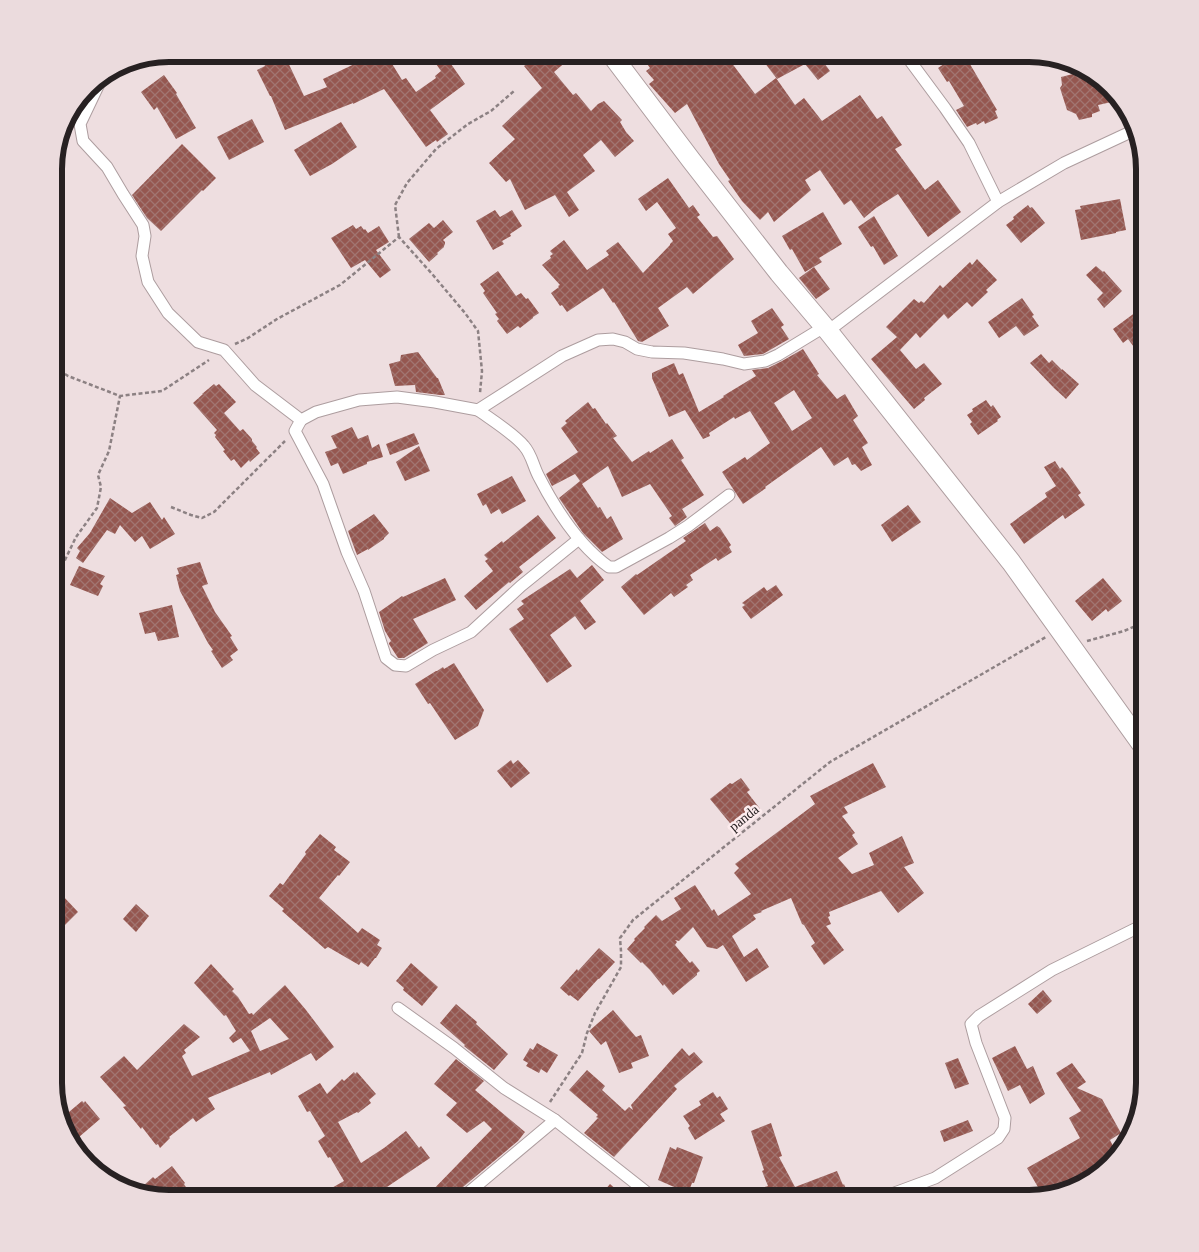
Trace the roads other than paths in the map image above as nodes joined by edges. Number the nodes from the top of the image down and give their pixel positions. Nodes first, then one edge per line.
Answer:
1 (618, 63) edge
2 (912, 63) edge
3 (95, 93) edge
4 (1129, 133) edge
5 (998, 202) junction
6 (826, 329) junction
7 (478, 410) junction
8 (301, 420) junction
9 (729, 495) dead end
10 (579, 539) junction
11 (1136, 736) edge
12 (1136, 928) edge
13 (398, 1008) dead end
14 (555, 1120) junction
15 (472, 1190) edge
16 (644, 1190) edge
17 (903, 1190) edge

1 - 6 main road
2 - 5 street
3 - 8 street
4 - 5 street
5 - 6 street
6 - 7 street
6 - 11 main road
7 - 8 street
7 - 10 street
8 - 10 street
9 - 10 street
12 - 17 street
13 - 14 street
14 - 15 street
14 - 16 street

